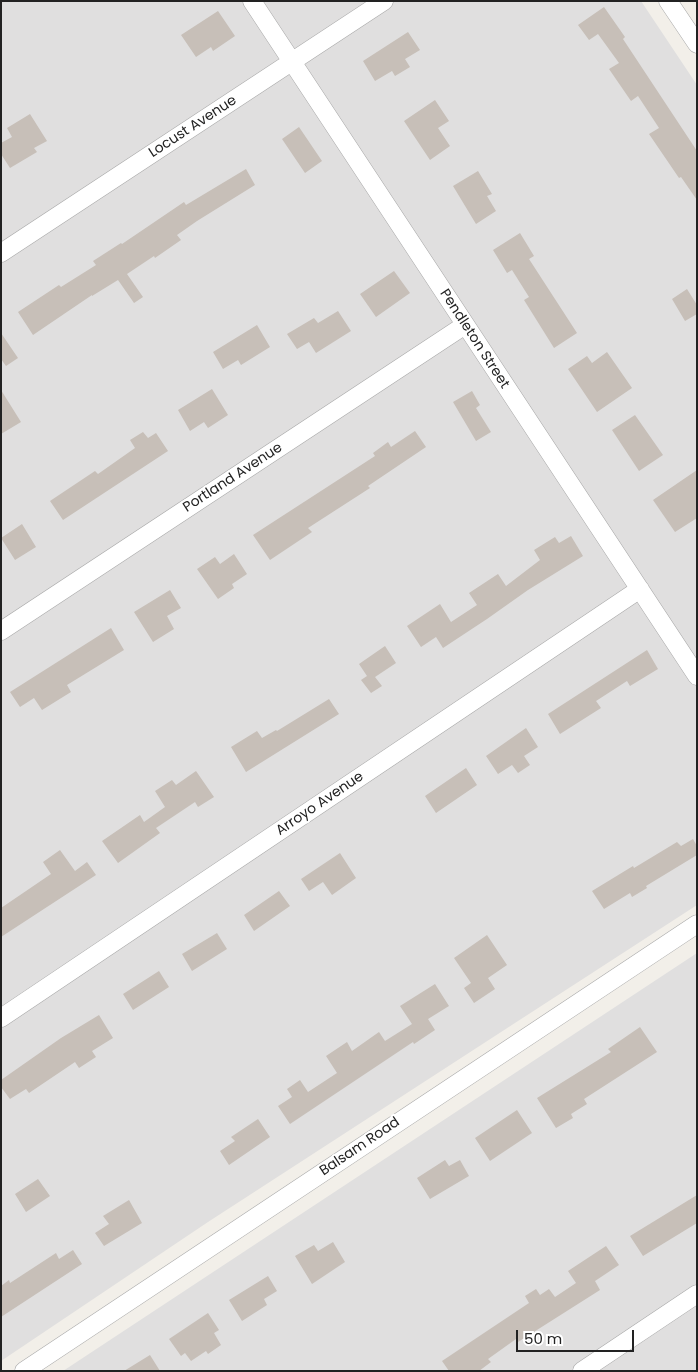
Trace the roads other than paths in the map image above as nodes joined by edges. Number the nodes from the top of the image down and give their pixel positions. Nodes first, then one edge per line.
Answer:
1 (252, 1) edge
2 (384, 1) edge
3 (668, 1) edge
4 (697, 44) edge
5 (292, 62) junction
6 (1, 253) edge
7 (465, 325) junction
8 (640, 589) junction
9 (1, 631) edge
10 (697, 676) edge
11 (697, 924) edge
12 (1, 1018) edge
13 (697, 1294) edge
14 (24, 1371) edge
15 (582, 1371) edge

1 - 5 street, Pendleton Street
2 - 5 street, Locust Avenue
3 - 4 street
5 - 6 street, Locust Avenue
5 - 7 street, Pendleton Street
7 - 8 street, Pendleton Street
7 - 9 street, Portland Avenue
8 - 10 street, Pendleton Street
8 - 12 street, Arroyo Avenue
11 - 14 street, Balsam Road
13 - 15 street

